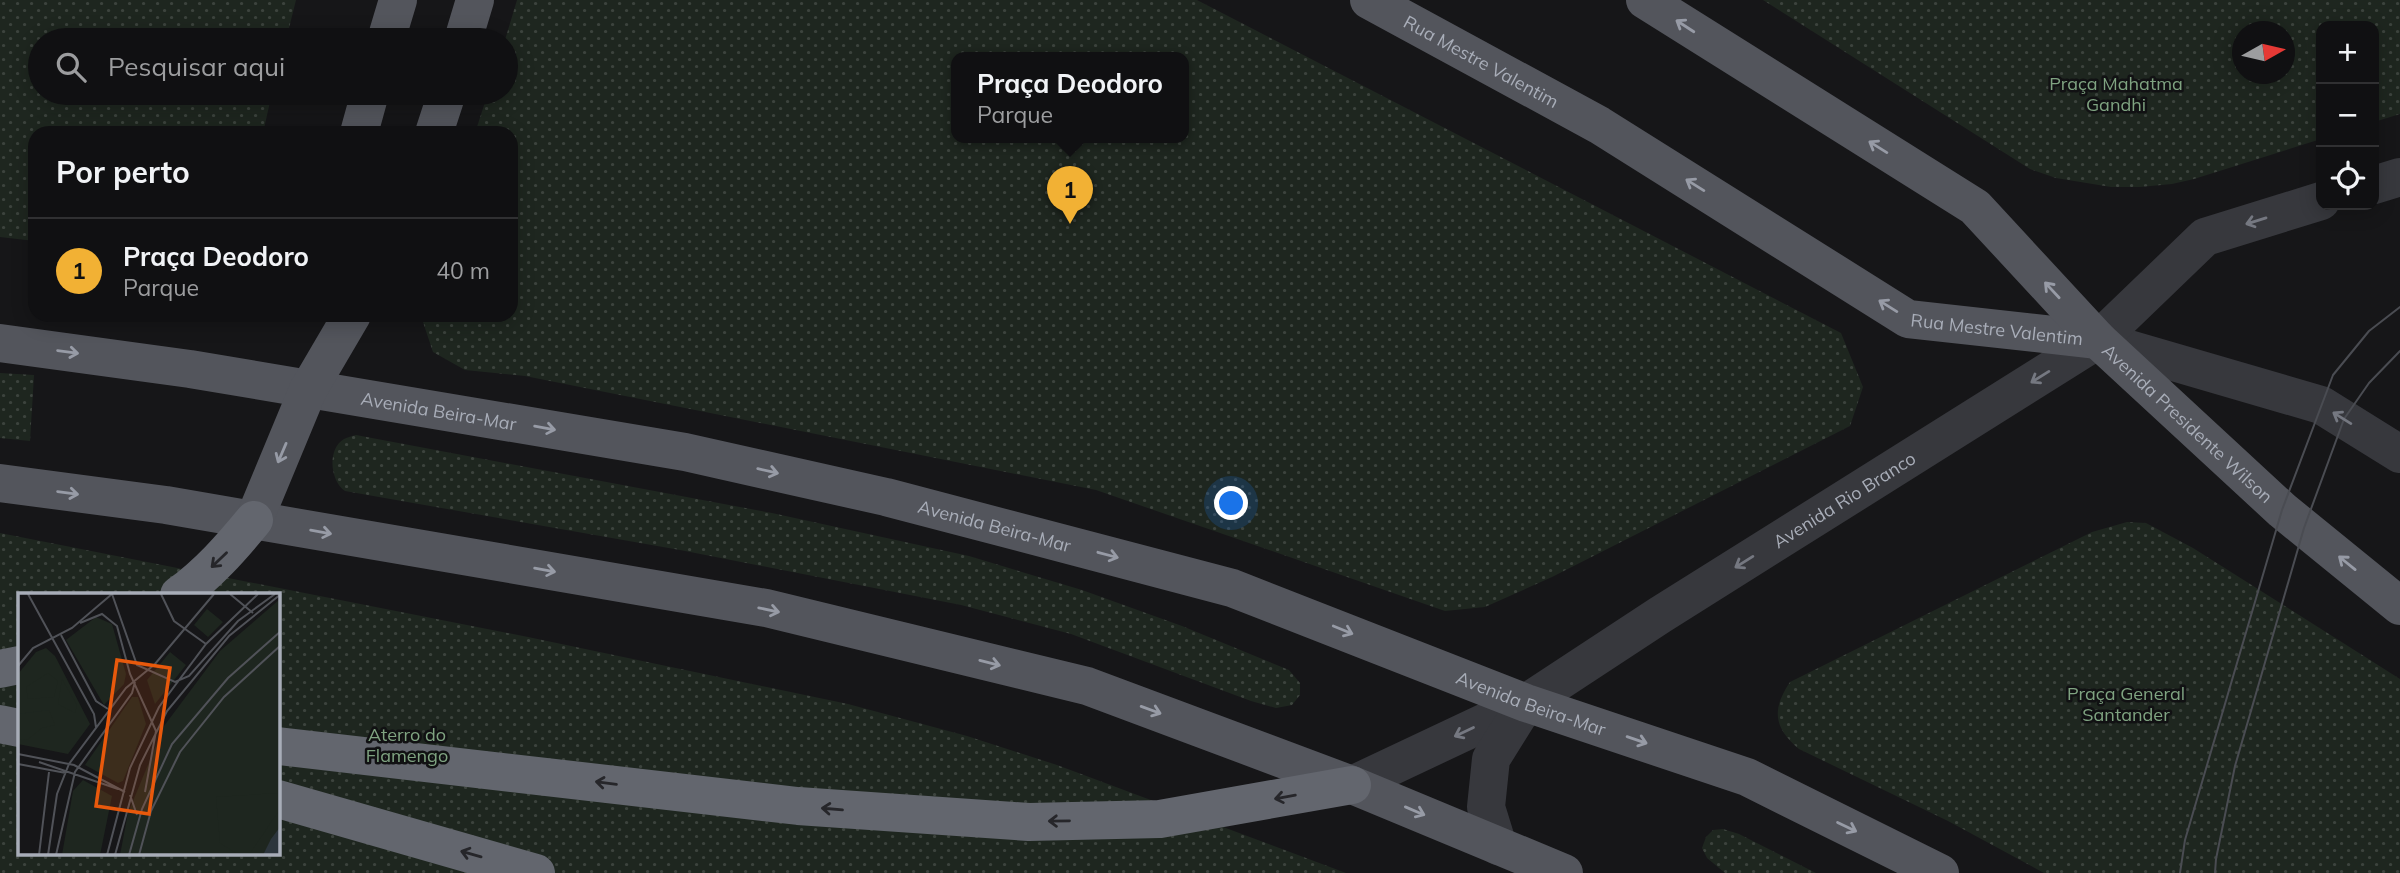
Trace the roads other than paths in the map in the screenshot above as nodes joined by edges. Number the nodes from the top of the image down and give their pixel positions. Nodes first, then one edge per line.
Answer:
1 (398, 0) edge
2 (475, 0) edge
3 (1369, 0) edge
4 (1645, 0) edge
5 (390, 28) edge
6 (467, 28) edge
7 (367, 105) edge
8 (443, 105) edge
9 (361, 126) edge
10 (436, 126) edge
11 (2400, 177) edge
12 (2379, 183) edge
13 (2316, 203) edge
14 (319, 322) edge
15 (348, 322) edge
16 (2098, 340) junction
17 (0, 343) edge
18 (308, 390) junction
19 (2400, 454) edge
20 (0, 483) edge
21 (254, 520) junction
22 (181, 593) edge
23 (2400, 607) edge
24 (18, 665) edge
25 (0, 669) edge
26 (1526, 703) junction
27 (0, 724) edge
28 (18, 728) edge
29 (280, 746) edge
30 (1352, 785) junction
31 (280, 800) edge
32 (1498, 846) junction
33 (536, 873) edge
34 (1564, 873) edge
35 (1940, 873) edge

1 - 5 main road
2 - 6 main road
16 -> 3 main road, Rua Mestre Valentim
16 -> 4 main road, Rua Mestre Valentim
7 - 9 main road
8 - 10 main road
11 - 12 street
13 -> 16 street, Avenida Rio Branco
14 - 18 main road
15 - 18 main road
19 -> 16 street, Avenida Presidente Wilson
23 -> 16 main road, Avenida Presidente Wilson
16 -> 26 street, Avenida Rio Branco
17 -> 18 main road, Avenida Beira-Mar
18 -> 21 main road
18 -> 26 main road, Avenida Beira-Mar
20 -> 21 main road
21 -> 22 highway
21 -> 30 main road
24 - 25 highway
26 -> 30 street, Avenida Rio Branco
26 - 32 street
26 -> 35 main road, Avenida Beira-Mar
27 - 28 highway
30 -> 29 highway
30 -> 32 main road
33 -> 31 highway
32 - 34 main road

